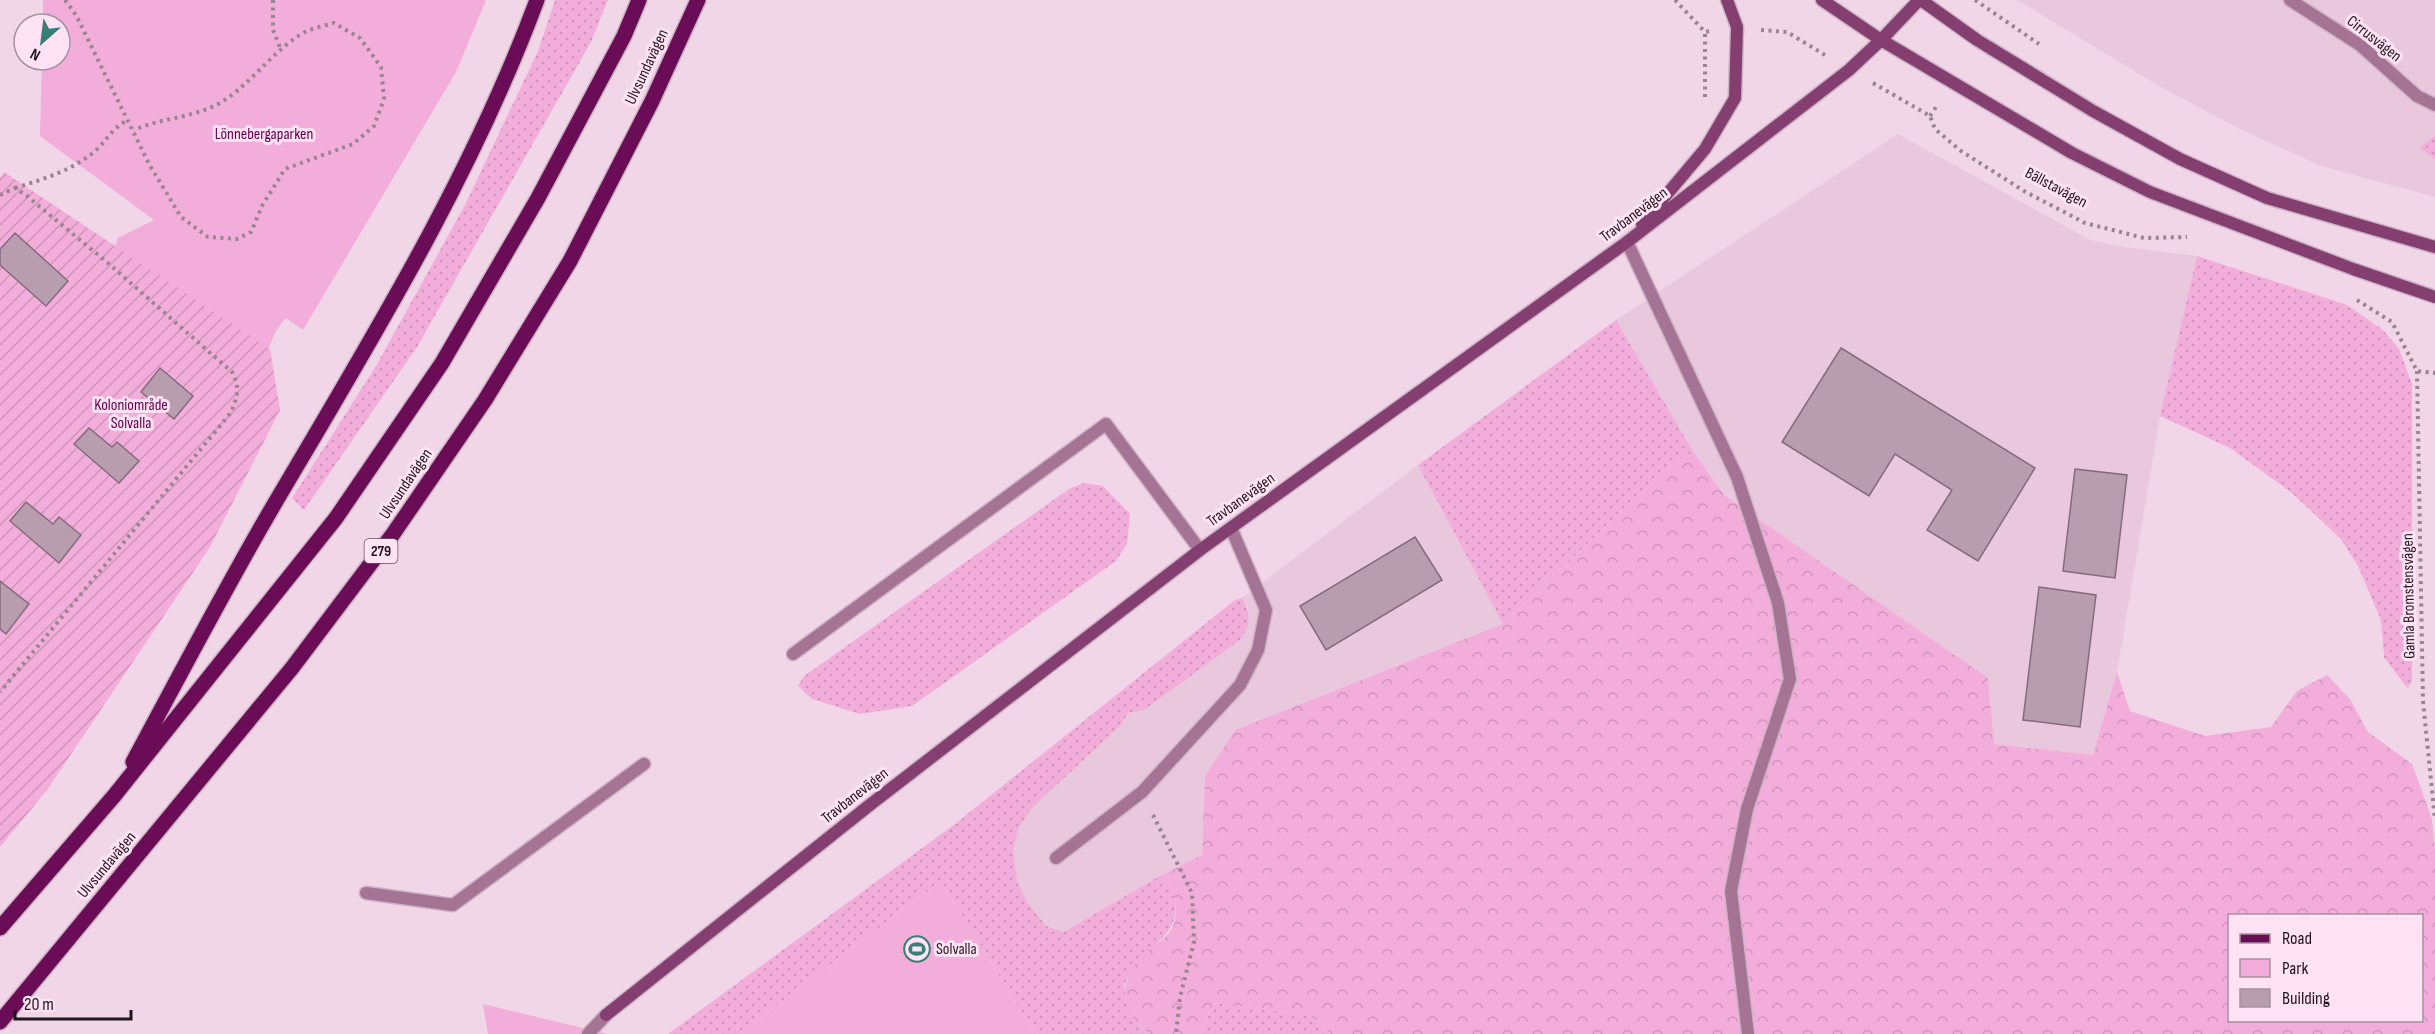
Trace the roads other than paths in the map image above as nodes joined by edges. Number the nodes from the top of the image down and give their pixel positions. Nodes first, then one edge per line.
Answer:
1 (537, 0) edge
2 (639, 0) edge
3 (698, 0) edge
4 (1727, 0) edge
5 (1822, 0) edge
6 (1920, 0) edge
7 (2290, 0) edge
8 (1881, 40) junction
9 (2435, 105) edge
10 (1627, 242) junction
11 (2435, 247) edge
12 (2435, 297) edge
13 (1231, 528) junction
14 (1200, 550) junction
15 (793, 654) dead end
16 (644, 764) dead end
17 (114, 796) junction
18 (1056, 858) dead end
19 (366, 893) dead end
20 (0, 927) edge
21 (0, 1023) edge
22 (588, 1034) edge
23 (1748, 1034) edge

1 - 17 main road
2 - 17 main road
3 - 21 main road, Ulvsundavägen / 279
4 - 10 street
5 - 8 street
6 - 8 street, Travbanevägen
6 - 11 street
7 - 9 street, Cirrusvägen
8 - 10 street, Travbanevägen
8 - 12 street
10 - 13 street, Travbanevägen
10 - 23 street
13 - 14 street, Travbanevägen
13 - 18 street
14 - 15 street
14 - 22 street, Travbanevägen
16 - 19 street
17 - 20 main road

